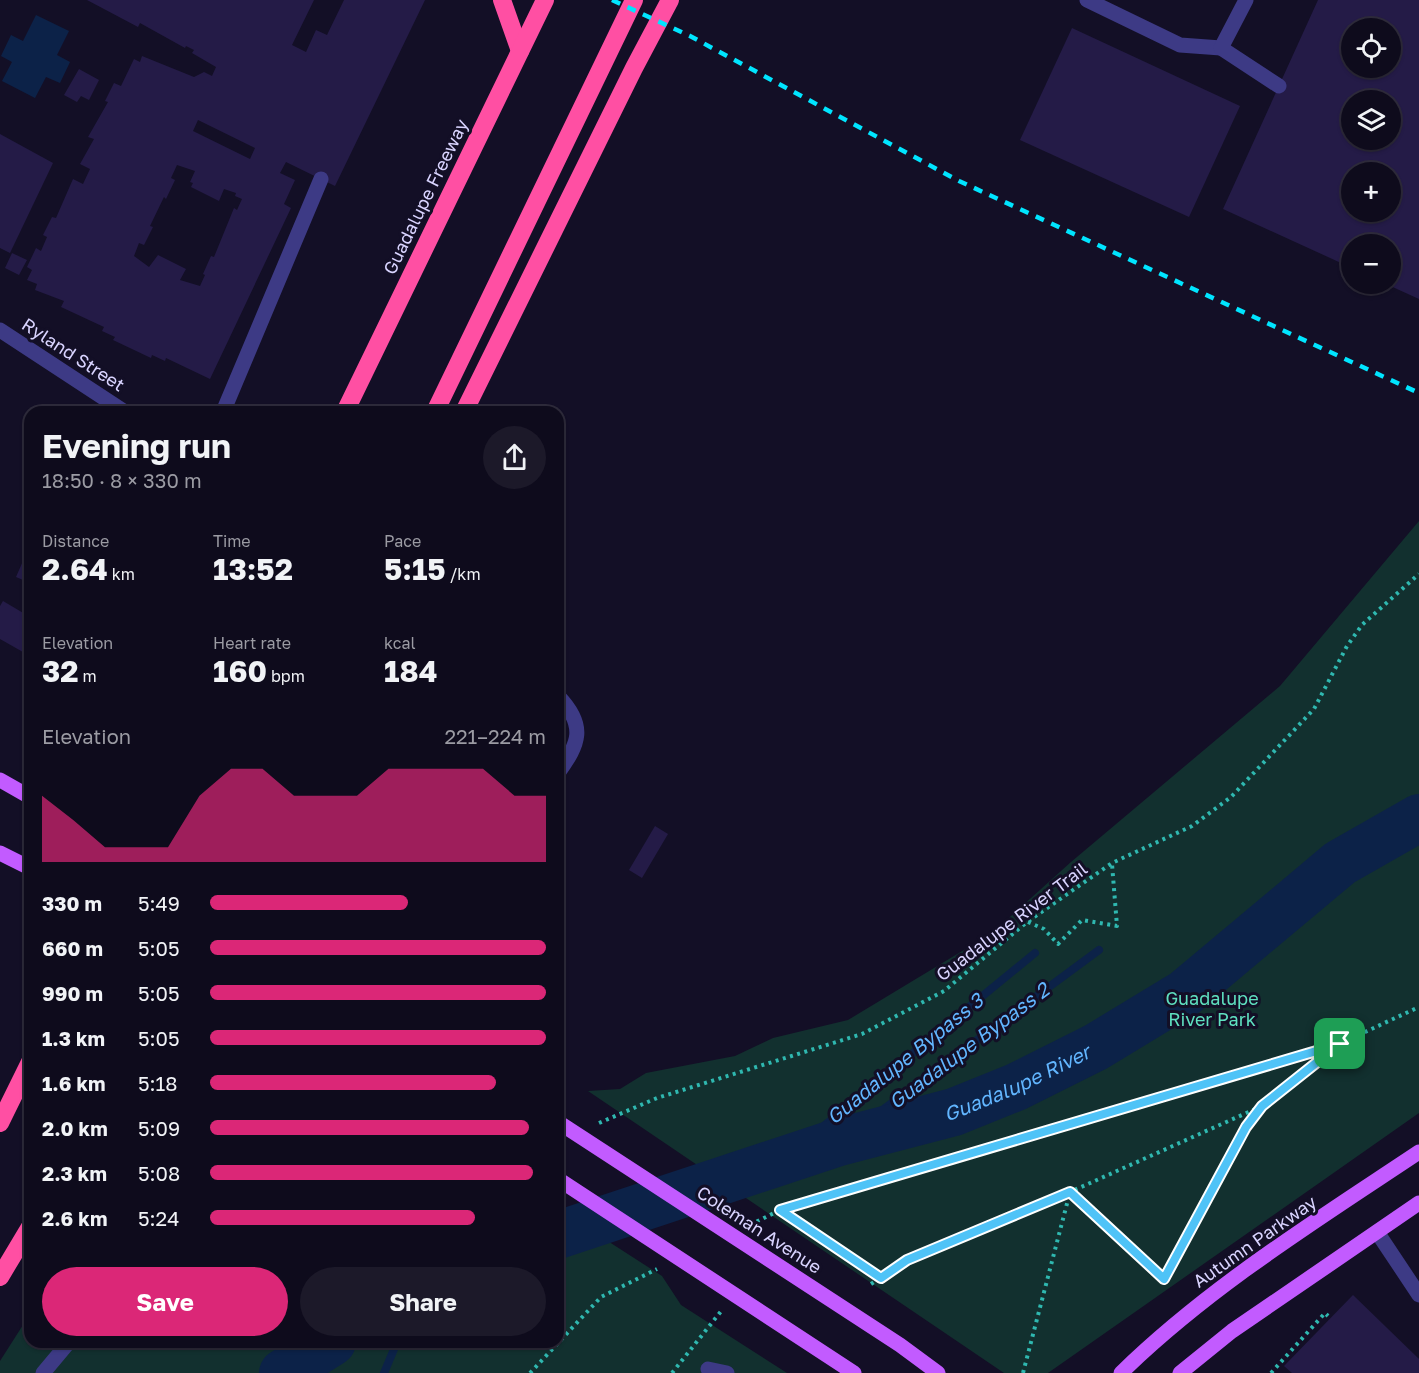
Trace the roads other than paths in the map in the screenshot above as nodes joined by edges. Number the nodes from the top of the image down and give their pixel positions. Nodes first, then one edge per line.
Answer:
1 (502, 0) edge
2 (545, 0) edge
3 (634, 0) edge
4 (670, 0) edge
5 (1087, 0) edge
6 (1246, 0) edge
7 (1221, 48) junction
8 (520, 51) junction
9 (1279, 86) dead end
10 (321, 180) dead end
11 (0, 330) edge
12 (116, 406) edge
13 (226, 406) edge
14 (348, 406) edge
15 (438, 406) edge
16 (467, 406) edge
17 (564, 706) edge
18 (564, 764) edge
19 (1, 783) edge
20 (24, 794) edge
21 (0, 853) edge
22 (24, 865) edge
23 (24, 1074) edge
24 (0, 1123) edge
25 (564, 1126) edge
26 (1419, 1152) edge
27 (564, 1183) edge
28 (1419, 1203) edge
29 (1377, 1232) junction
30 (24, 1237) edge
31 (0, 1277) edge
32 (1419, 1294) edge
33 (64, 1348) edge
34 (708, 1369) dead end
35 (43, 1373) edge
36 (727, 1373) edge
37 (854, 1373) edge
38 (938, 1373) edge
39 (1121, 1373) edge
40 (1180, 1373) edge

1 - 8 highway
2 - 8 highway, Guadalupe Freeway
3 - 15 highway
4 - 16 highway
5 - 7 street
6 - 7 street
7 - 9 street
8 - 14 highway, Guadalupe Freeway
10 - 13 street
11 - 12 street, Ryland Street
17 - 18 street
19 - 20 main road
21 - 22 main road
23 - 24 highway
25 - 38 main road, Coleman Avenue
26 - 39 main road, Autumn Parkway
27 - 37 main road
28 - 29 main road
29 - 32 street
29 - 40 main road
30 - 31 highway
33 - 35 street
34 - 36 street

